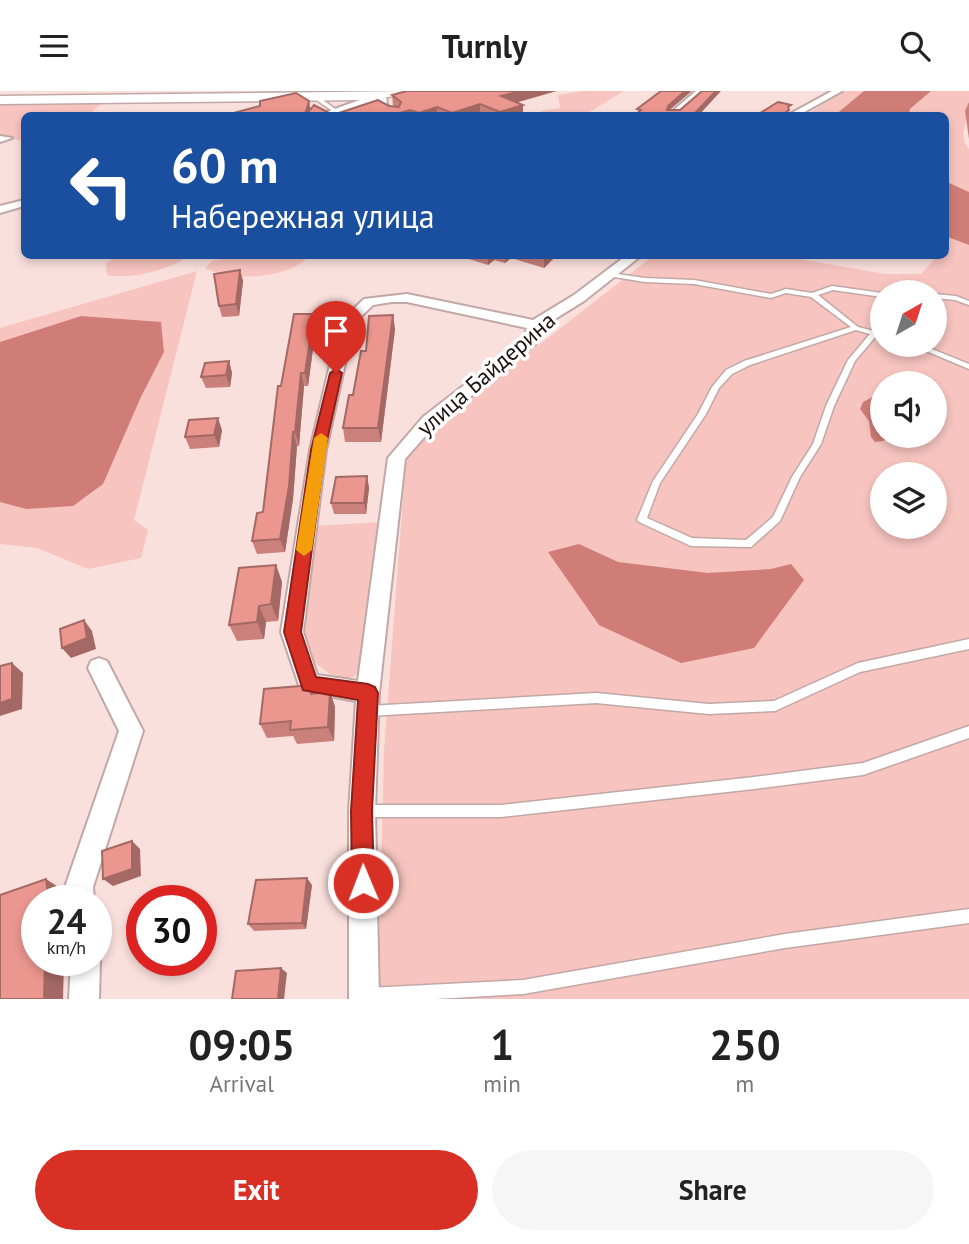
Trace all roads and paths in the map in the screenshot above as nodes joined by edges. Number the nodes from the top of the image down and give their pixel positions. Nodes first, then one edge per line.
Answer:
1 (85, 91) edge
2 (125, 91) edge
3 (405, 91) edge
4 (701, 91) edge
5 (838, 91) edge
6 (383, 93) edge
7 (314, 96) junction
8 (0, 100) edge
9 (336, 111) junction
10 (333, 112) edge
11 (392, 112) edge
12 (676, 112) edge
13 (799, 112) edge
14 (21, 204) edge
15 (0, 210) edge
16 (631, 259) edge
17 (610, 275) junction
18 (870, 293) edge
19 (813, 295) junction
20 (947, 297) edge
21 (969, 303) edge
22 (535, 325) junction
23 (856, 328) junction
24 (870, 332) edge
25 (870, 342) edge
26 (945, 357) edge
27 (969, 367) edge
28 (969, 644) edge
29 (99, 668) dead end
30 (368, 702) junction
31 (969, 732) edge
32 (362, 811) junction
33 (80, 885) edge
34 (969, 916) edge
35 (85, 976) edge
36 (364, 997) edge
37 (84, 999) edge

1 - 2 lane
3 - 6 main road
4 - 12 street
5 - 13 street
6 - 7 main road
6 - 9 street
6 - 11 street
7 - 8 main road
7 - 9 lane
9 - 10 street
14 - 15 street
16 - 17 street, улица Байдерина
17 - 19 lane
17 - 22 street, улица Байдерина
18 - 19 lane
19 - 23 lane
20 - 21 lane
22 - 30 street, улица Байдерина
22 - 30 street
23 - 24 lane
23 - 25 lane
26 - 27 lane
28 - 30 lane
29 - 33 street
30 - 32 street, улица Байдерина
31 - 32 lane
32 - 36 street, улица Байдерина
34 - 36 lane
35 - 37 street

